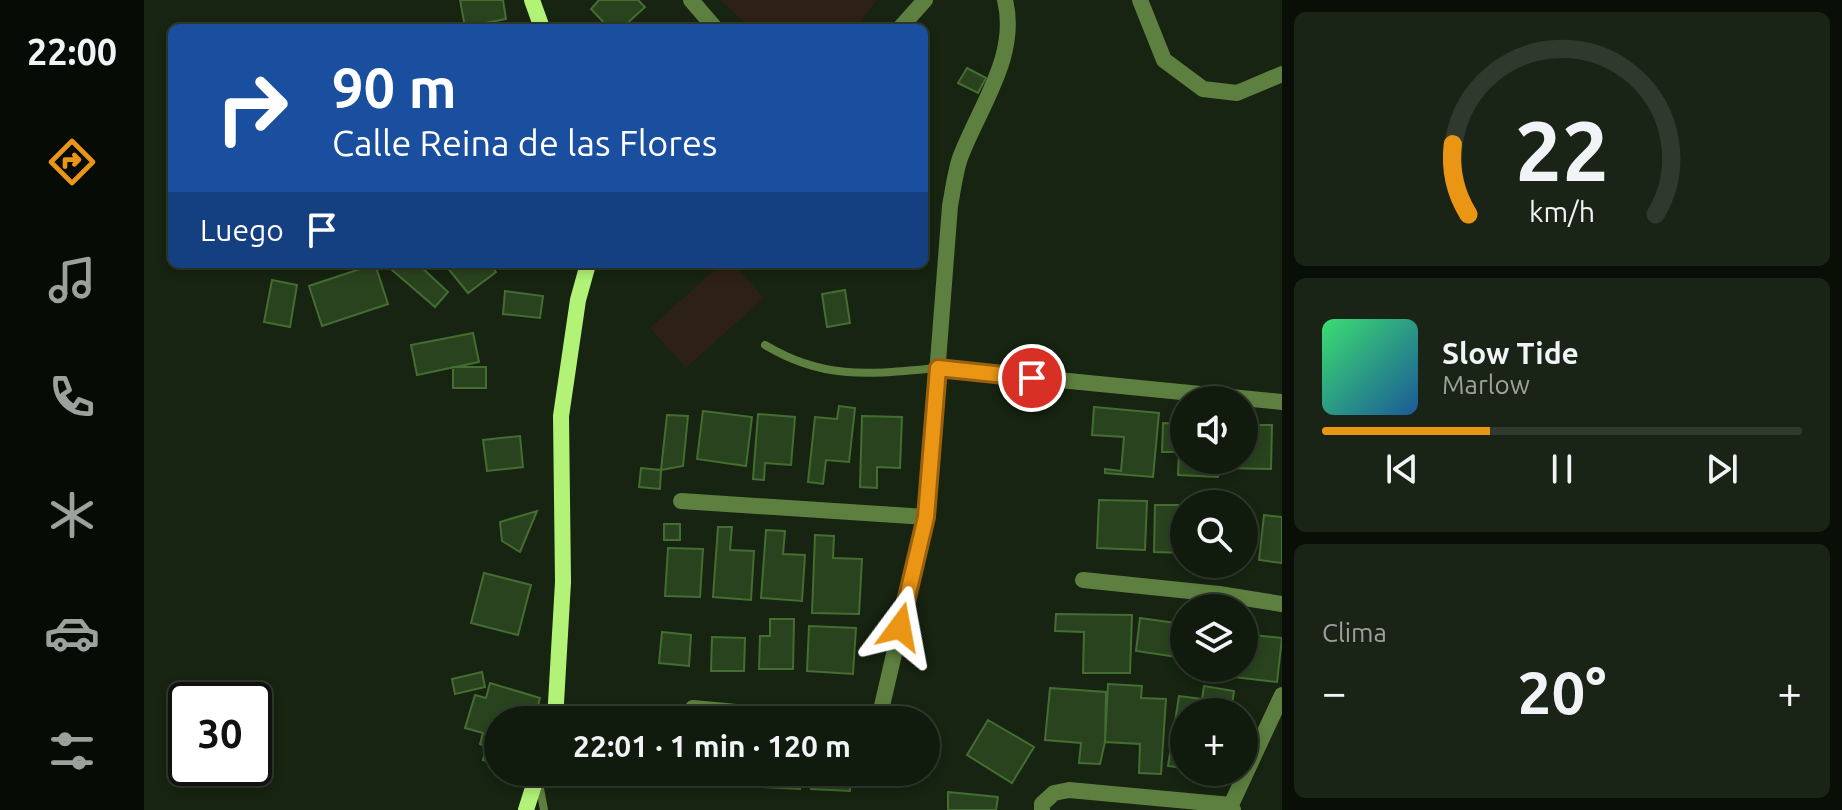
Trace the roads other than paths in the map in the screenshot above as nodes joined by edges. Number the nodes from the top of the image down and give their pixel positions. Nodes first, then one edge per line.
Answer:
1 (532, 0) edge
2 (691, 0) edge
3 (925, 0) edge
4 (1005, 0) edge
5 (1140, 0) edge
6 (541, 24) edge
7 (712, 24) edge
8 (904, 24) edge
9 (1282, 74) edge
10 (587, 268) edge
11 (765, 345) dead end
12 (938, 368) junction
13 (1282, 402) edge
14 (681, 501) dead end
15 (926, 517) junction
16 (1083, 580) dead end
17 (1282, 604) edge
18 (1282, 695) edge
19 (556, 706) edge
20 (882, 706) edge
21 (534, 786) edge
22 (540, 786) edge
23 (1232, 807) edge
24 (526, 810) edge
25 (544, 810) edge
26 (1042, 810) edge

1 - 6 street
2 - 7 street
3 - 8 street
4 - 12 street
5 - 9 street
10 - 19 street
11 - 12 lane
12 - 13 street
12 - 15 street
14 - 15 street
15 - 20 street
16 - 17 street
18 - 23 street
21 - 24 street
22 - 25 lane
23 - 26 street

